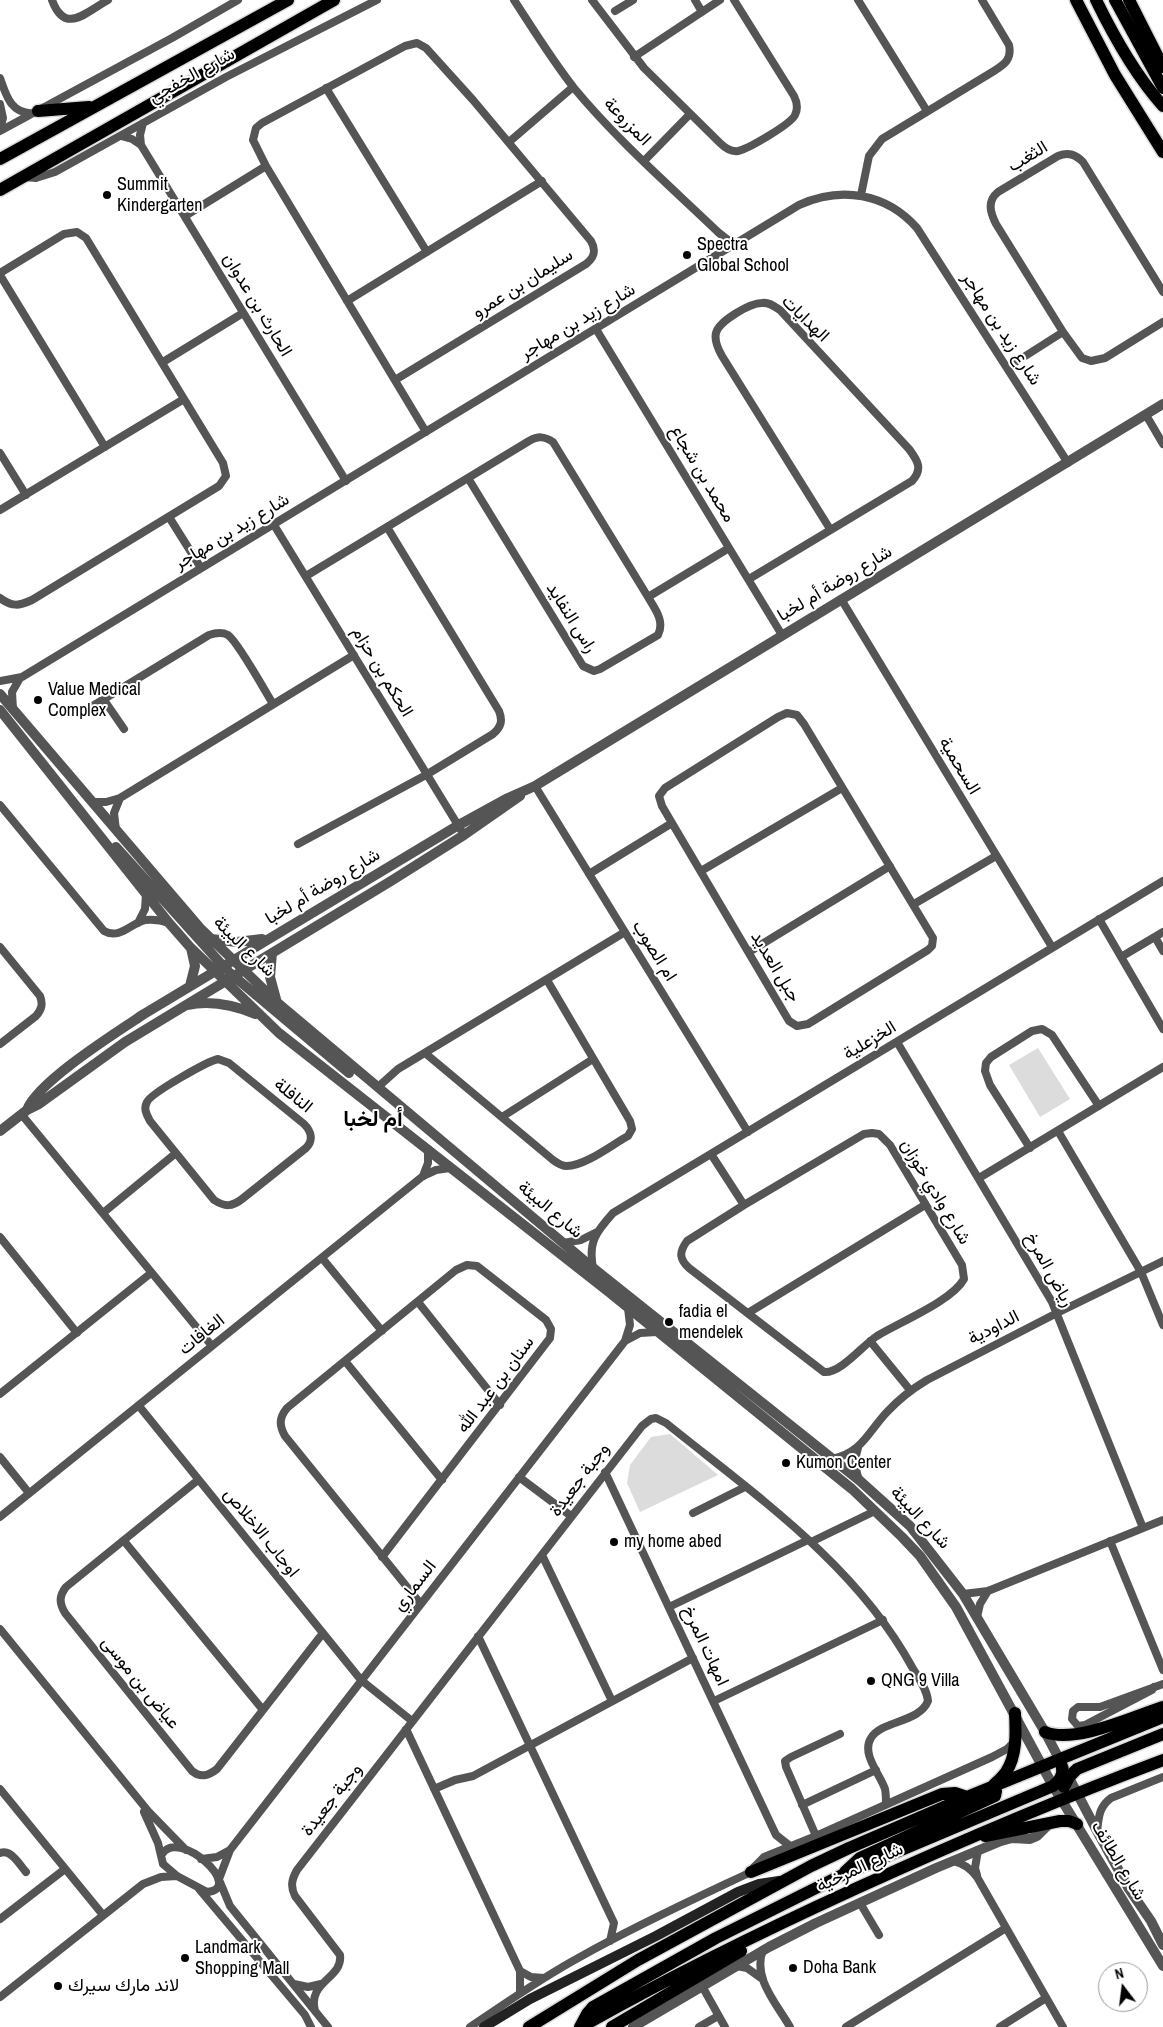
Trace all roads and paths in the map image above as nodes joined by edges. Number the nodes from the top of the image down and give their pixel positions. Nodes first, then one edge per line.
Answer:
1 (52, 0) edge
2 (108, 0) edge
3 (238, 0) edge
4 (288, 0) edge
5 (334, 0) edge
6 (376, 0) edge
7 (514, 0) edge
8 (592, 0) edge
9 (634, 0) edge
10 (695, 0) edge
11 (720, 0) edge
12 (734, 0) edge
13 (858, 0) edge
14 (982, 0) edge
15 (1076, 0) edge
16 (1096, 0) edge
17 (1115, 0) edge
18 (1128, 0) edge
19 (230, 2) edge
20 (615, 11) dead end
21 (702, 12) junction
22 (634, 56) junction
23 (1163, 67) edge
24 (0, 78) edge
25 (573, 87) junction
26 (326, 88) junction
27 (1163, 88) edge
28 (0, 104) edge
29 (1163, 106) edge
30 (92, 107) junction
31 (38, 111) junction
32 (927, 111) junction
33 (690, 114) junction
34 (143, 123) junction
35 (0, 130) edge
36 (121, 136) junction
37 (509, 142) junction
38 (141, 145) junction
39 (1163, 152) edge
40 (2, 158) edge
41 (644, 161) junction
42 (266, 166) junction
43 (23, 177) junction
44 (542, 181) junction
45 (0, 190) edge
46 (861, 195) junction
47 (185, 216) junction
48 (740, 243) junction
49 (427, 252) junction
50 (0, 274) edge
51 (1163, 292) edge
52 (347, 301) junction
53 (244, 313) junction
54 (1163, 322) edge
55 (596, 329) junction
56 (1063, 332) junction
57 (163, 362) junction
58 (1008, 367) junction
59 (395, 380) junction
60 (184, 398) junction
61 (1163, 404) edge
62 (1146, 415) junction
63 (426, 432) junction
64 (1163, 444) edge
65 (105, 447) junction
66 (0, 453) edge
67 (1068, 463) junction
68 (468, 478) junction
69 (346, 481) junction
70 (26, 495) junction
71 (0, 510) edge
72 (169, 517) junction
73 (274, 525) junction
74 (387, 527) junction
75 (830, 529) junction
76 (729, 548) junction
77 (201, 568) junction
78 (306, 576) junction
79 (749, 580) junction
80 (648, 597) junction
81 (0, 598) edge
82 (841, 599) junction
83 (782, 635) junction
84 (354, 656) junction
85 (22, 677) junction
86 (0, 681) edge
87 (0, 694) edge
88 (104, 700) junction
89 (273, 704) junction
90 (91, 707) dead end
91 (0, 710) edge
92 (14, 710) junction
93 (124, 728) dead end
94 (426, 775) junction
95 (534, 786) junction
96 (842, 788) junction
97 (523, 792) junction
98 (120, 798) junction
99 (93, 802) junction
100 (0, 805) edge
101 (672, 823) junction
102 (457, 826) junction
103 (95, 829) junction
104 (116, 830) junction
105 (464, 835) junction
106 (298, 844) dead end
107 (996, 856) junction
108 (890, 866) junction
109 (701, 871) junction
110 (589, 874) junction
111 (1163, 881) edge
112 (146, 894) junction
113 (914, 904) junction
114 (1099, 919) junction
115 (138, 923) junction
116 (169, 923) junction
117 (625, 932) junction
118 (1163, 932) edge
119 (271, 937) junction
120 (1155, 937) junction
121 (211, 938) junction
122 (0, 947) edge
123 (190, 947) junction
124 (1052, 947) junction
125 (1163, 951) edge
126 (749, 952) junction
127 (272, 954) junction
128 (1121, 957) junction
129 (233, 960) junction
130 (219, 969) junction
131 (239, 973) junction
132 (547, 980) junction
133 (225, 981) junction
134 (190, 986) junction
135 (279, 1004) junction
136 (180, 1007) junction
137 (265, 1020) junction
138 (1163, 1029) edge
139 (897, 1042) junction
140 (0, 1044) edge
141 (425, 1053) junction
142 (593, 1059) junction
143 (1163, 1067) edge
144 (378, 1087) junction
145 (1099, 1106) junction
146 (24, 1112) junction
147 (502, 1117) junction
148 (0, 1131) edge
149 (1058, 1131) junction
150 (748, 1132) junction
151 (1030, 1148) junction
152 (428, 1149) junction
153 (176, 1153) junction
154 (711, 1154) junction
155 (450, 1168) junction
156 (423, 1176) junction
157 (979, 1178) junction
158 (744, 1205) junction
159 (925, 1205) junction
160 (103, 1213) junction
161 (597, 1232) junction
162 (0, 1237) edge
163 (563, 1243) junction
164 (322, 1258) junction
165 (1163, 1261) edge
166 (593, 1268) junction
167 (1141, 1272) junction
168 (151, 1273) junction
169 (418, 1302) junction
170 (628, 1308) junction
171 (748, 1313) junction
172 (1057, 1313) junction
173 (1163, 1325) edge
174 (382, 1331) junction
175 (657, 1332) junction
176 (77, 1333) junction
177 (625, 1341) junction
178 (870, 1341) junction
179 (212, 1346) junction
180 (345, 1361) junction
181 (1, 1390) edge
182 (910, 1390) junction
183 (500, 1405) junction
184 (138, 1406) junction
185 (858, 1448) junction
186 (0, 1457) edge
187 (832, 1459) junction
188 (605, 1472) junction
189 (519, 1477) junction
190 (198, 1480) junction
191 (442, 1480) junction
192 (859, 1480) junction
193 (745, 1487) junction
194 (29, 1493) junction
195 (875, 1511) junction
196 (693, 1513) dead end
197 (571, 1516) junction
198 (0, 1517) edge
199 (1163, 1520) edge
200 (1143, 1528) junction
201 (124, 1541) junction
202 (810, 1541) junction
203 (1110, 1541) junction
204 (542, 1555) junction
205 (382, 1556) junction
206 (988, 1592) junction
207 (963, 1594) junction
208 (420, 1603) junction
209 (669, 1607) junction
210 (977, 1617) junction
211 (883, 1620) junction
212 (0, 1630) edge
213 (323, 1633) junction
214 (478, 1636) junction
215 (694, 1658) junction
216 (1163, 1670) edge
217 (361, 1680) junction
218 (1163, 1684) edge
219 (1154, 1687) junction
220 (612, 1701) junction
221 (714, 1702) junction
222 (1163, 1707) edge
223 (263, 1710) junction
224 (1015, 1713) junction
225 (1163, 1717) edge
226 (412, 1721) junction
227 (406, 1729) junction
228 (1045, 1732) junction
229 (840, 1734) dead end
230 (1163, 1734) edge
231 (1015, 1741) junction
232 (530, 1745) junction
233 (1060, 1760) junction
234 (1163, 1760) edge
235 (1043, 1767) junction
236 (876, 1770) junction
237 (1068, 1777) junction
238 (1163, 1777) edge
239 (1053, 1786) junction
240 (884, 1788) junction
241 (0, 1789) edge
242 (434, 1789) junction
243 (990, 1789) junction
244 (1077, 1793) junction
245 (137, 1797) junction
246 (967, 1797) junction
247 (899, 1798) junction
248 (1061, 1799) junction
249 (886, 1804) junction
250 (802, 1805) junction
251 (1050, 1824) junction
252 (1077, 1824) junction
253 (1097, 1831) junction
254 (776, 1835) junction
255 (816, 1836) junction
256 (968, 1838) junction
257 (790, 1846) junction
258 (186, 1850) junction
259 (230, 1850) junction
260 (978, 1850) junction
261 (0, 1853) edge
262 (773, 1853) junction
263 (162, 1854) junction
264 (199, 1858) junction
265 (952, 1861) junction
266 (64, 1869) junction
267 (26, 1872) dead end
268 (752, 1872) junction
269 (842, 1875) junction
270 (177, 1876) junction
271 (977, 1877) junction
272 (220, 1880) junction
273 (785, 1880) junction
274 (198, 1888) junction
275 (860, 1903) junction
276 (804, 1912) junction
277 (104, 1915) junction
278 (0, 1919) edge
279 (614, 1922) junction
280 (1006, 1928) junction
281 (632, 1929) junction
282 (879, 1935) dead end
283 (610, 1941) junction
284 (1163, 1945) edge
285 (763, 1950) junction
286 (737, 1966) junction
287 (1163, 1966) edge
288 (520, 1971) junction
289 (544, 1978) junction
290 (762, 1980) junction
291 (323, 1983) junction
292 (294, 1984) junction
293 (702, 1986) junction
294 (520, 1992) junction
295 (0, 1997) edge
296 (1046, 1998) junction
297 (315, 2011) junction
298 (305, 2015) junction
299 (718, 2016) junction
300 (860, 2023) edge
301 (311, 2027) edge
302 (315, 2027) edge
303 (328, 2027) edge
304 (470, 2027) edge
305 (484, 2027) edge
306 (529, 2027) edge
307 (580, 2027) edge
308 (612, 2027) edge
309 (633, 2027) edge
310 (700, 2027) edge
311 (725, 2027) edge
312 (790, 2027) edge
313 (846, 2027) edge
314 (1000, 2027) edge
315 (1063, 2027) edge

1 - 2 street
3 - 19 street
4 - 30 main road, شارع الخفجي
5 - 43 main road, شارع الخفجي
6 - 34 street, شارع الخفجي
7 - 25 street, المزروعة
8 - 22 street
9 - 20 street
10 - 21 street
11 - 21 street
12 - 33 street
13 - 32 street
14 - 32 street
15 - 39 main road
16 - 29 main road
17 - 27 main road
18 - 23 main road
19 - 31 street
21 - 22 street
22 - 33 street
24 - 31 street
25 - 37 street
25 - 41 street, المزروعة
26 - 37 street, سليمان بن عمرو
26 - 42 street, سليمان بن عمرو
26 - 49 street
28 - 35 street
30 - 31 main road
30 - 40 main road, شارع الخفجي
31 - 35 street
32 - 46 street
33 - 41 street
34 - 36 street, شارع الخفجي
34 - 38 street
36 - 38 street
36 - 43 street, شارع الخفجي
37 - 44 street, سليمان بن عمرو
38 - 47 street, الحارث بن عدوان
41 - 48 street, المزروعة
42 - 47 street
42 - 52 street, سليمان بن عمرو
43 - 45 main road, شارع الخفجي
44 - 49 street
44 - 59 street, سليمان بن عمرو
46 - 48 street, شارع زيد بن مهاجر
46 - 58 street, شارع زيد بن مهاجر
47 - 53 street, الحارث بن عدوان
48 - 55 street, شارع زيد بن مهاجر
49 - 52 street
50 - 57 street
50 - 65 street
51 - 56 street, الثغب
52 - 59 street, سليمان بن عمرو
53 - 57 street
53 - 69 street, الحارث بن عدوان
54 - 56 street, الثغب
55 - 63 street, شارع زيد بن مهاجر
55 - 76 street, محمد بن شجاع
56 - 58 street
57 - 60 street
58 - 67 street, شارع زيد بن مهاجر
59 - 63 street, سليمان بن عمرو
60 - 65 street
60 - 72 street
61 - 62 street, شارع روضة أم لخبا
62 - 64 street
62 - 67 street, شارع روضة أم لخبا
63 - 69 street, شارع زيد بن مهاجر
65 - 70 street
66 - 70 street
67 - 82 street, شارع روضة أم لخبا
68 - 74 street, راس النفايد
68 - 80 street, راس النفايد
68 - 80 street, راس النفايد
69 - 73 street, شارع زيد بن مهاجر
70 - 71 street
72 - 77 street
72 - 81 street
73 - 77 street, شارع زيد بن مهاجر
73 - 78 street, الحكم بن حزام
74 - 78 street, راس النفايد
74 - 94 street
75 - 75 street, الهدايات
75 - 79 street, الهدايات
76 - 79 street, محمد بن شجاع
76 - 80 street
77 - 85 street, شارع زيد بن مهاجر
78 - 84 street, الحكم بن حزام
79 - 83 street, محمد بن شجاع
82 - 83 street, شارع روضة أم لخبا
82 - 107 street, السحمية
83 - 95 street, شارع روضة أم لخبا
84 - 89 street
84 - 94 street, الحكم بن حزام
85 - 86 street, شارع زيد بن مهاجر
85 - 92 street
87 - 92 street, شارع البيئة
88 - 89 street
88 - 90 street
88 - 93 street
89 - 98 street
91 - 103 street, شارع البيئة
92 - 99 street, شارع البيئة
94 - 102 street, الحكم بن حزام
94 - 106 street
95 - 97 street, شارع روضة أم لخبا
95 - 110 street, ام الصوب
96 - 101 street, جبل العديد
96 - 108 street, جبل العديد
96 - 109 street
97 - 102 street, شارع روضة أم لخبا
97 - 105 street, شارع روضة أم لخبا
98 - 99 street
98 - 104 street
99 - 104 street, شارع البيئة
100 - 115 street
101 - 109 street, جبل العديد
101 - 110 street
102 - 105 street, الحكم بن حزام
102 - 119 street, شارع روضة أم لخبا
103 - 112 street, شارع البيئة
103 - 130 street
104 - 121 street, شارع البيئة
105 - 127 street, شارع روضة أم لخبا
107 - 113 street
107 - 124 street, السحمية
108 - 113 street, جبل العديد
108 - 126 street
109 - 126 street, جبل العديد
110 - 117 street, ام الصوب
111 - 114 street, الخزعلية
112 - 115 street
112 - 116 street, شارع البيئة
113 - 126 street, جبل العديد
114 - 124 street, الخزعلية
114 - 128 street
115 - 116 street
116 - 123 street, شارع البيئة
117 - 132 street
117 - 150 street, ام الصوب
118 - 120 street
119 - 121 street
119 - 129 street, شارع روضة أم لخبا
120 - 125 street
120 - 128 street
121 - 129 street, شارع البيئة
122 - 140 street
123 - 130 street, شارع البيئة
123 - 134 street
124 - 139 street, الخزعلية
127 - 131 street, شارع روضة أم لخبا
127 - 135 street
128 - 138 street
129 - 130 street, شارع روضة أم لخبا
129 - 131 street, شارع البيئة
130 - 131 street
130 - 133 street, شارع البيئة
130 - 134 street, شارع روضة أم لخبا
131 - 133 street, شارع روضة أم لخبا
131 - 135 street, شارع البيئة
131 - 144 street
132 - 141 street
132 - 142 street
133 - 136 street, شارع روضة أم لخبا
133 - 137 street, شارع البيئة
134 - 146 street, شارع روضة أم لخبا
135 - 144 street, شارع البيئة
136 - 137 street
136 - 146 street, شارع روضة أم لخبا
137 - 152 street, شارع البيئة
139 - 150 street, الخزعلية
139 - 157 street, رياض المرخ
141 - 144 street
141 - 147 street
142 - 147 street
142 - 147 street
143 - 145 street
144 - 163 street, شارع البيئة
145 - 149 street
145 - 151 street
146 - 148 street, شارع روضة أم لخبا
146 - 160 street
149 - 151 street
149 - 167 street
150 - 154 street, الخزعلية
151 - 157 street
152 - 155 street, شارع البيئة
152 - 156 street
153 - 153 street, النافلة
153 - 160 street
154 - 158 street
154 - 161 street, الخزعلية
155 - 156 street, الغافات
155 - 170 street, شارع البيئة
156 - 164 street, الغافات
157 - 172 street, رياض المرخ
158 - 159 street, شارع وادي خوزان
158 - 171 street, شارع وادي خوزان
159 - 171 street
159 - 178 street, شارع وادي خوزان
160 - 168 street
161 - 163 street, الخزعلية
161 - 166 street, الخزعلية
162 - 176 street
163 - 166 street, شارع البيئة
164 - 174 street
164 - 179 street, الغافات
165 - 167 street, الداودية
166 - 187 street, شارع البيئة
167 - 172 street, الداودية
167 - 173 street
168 - 176 street
168 - 179 street
169 - 174 street, سنان بن عبد الله
169 - 183 street
169 - 183 street, سنان بن عبد الله
170 - 175 street, شارع البيئة
170 - 177 street, السماري
171 - 178 street, شارع وادي خوزان
172 - 182 street, الداودية
172 - 200 street, رياض المرخ
174 - 180 street, سنان بن عبد الله
175 - 177 street
175 - 195 street, شارع البيئة
176 - 181 street
177 - 189 street, السماري
178 - 182 street
179 - 184 street, الغافات
180 - 191 street
180 - 205 street, سنان بن عبد الله
182 - 185 street, الداودية
183 - 191 street, سنان بن عبد الله
184 - 190 street, اوجاب الاخلاص
184 - 194 street, الغافات
185 - 187 street, الداودية
185 - 192 street
186 - 194 street
187 - 192 street, شارع البيئة
188 - 193 street, وجبة جعيدة
188 - 197 street, وجبة جعيدة
188 - 209 street, امهات المرخ
189 - 197 street
189 - 208 street, السماري
190 - 201 street, عياض بن موسى
190 - 213 street, اوجاب الاخلاص
191 - 205 street, سنان بن عبد الله
192 - 207 street, شارع البيئة
193 - 196 street
193 - 202 street, وجبة جعيدة
194 - 198 street, الغافات
195 - 202 street
195 - 224 street, شارع البيئة
197 - 204 street, وجبة جعيدة
199 - 200 street
200 - 203 street
201 - 223 street
201 - 223 street, عياض بن موسى
202 - 209 street
202 - 211 street, وجبة جعيدة
203 - 206 street
203 - 216 street
204 - 214 street, وجبة جعيدة
204 - 220 street
205 - 208 street, سنان بن عبد الله
206 - 207 street
206 - 210 street
207 - 210 street, شارع البيئة
208 - 217 street, السماري
209 - 215 street, امهات المرخ
210 - 228 street, شارع البيئة
211 - 221 street
211 - 236 street, وجبة جعيدة
212 - 245 street
213 - 217 street, اوجاب الاخلاص
213 - 223 street, عياض بن موسى
214 - 226 street, وجبة جعيدة
214 - 232 street
215 - 220 street
215 - 221 street, امهات المرخ
217 - 226 street, اوجاب الاخلاص
217 - 259 street, السماري
218 - 219 street
219 - 219 street
220 - 232 street
221 - 254 street, امهات المرخ
222 - 228 main road
224 - 231 main road
224 - 235 street, شارع البيئة
225 - 233 main road, شارع المرخية
226 - 227 street, وجبة جعيدة
227 - 242 street
227 - 291 street, وجبة جعيدة
228 - 233 street, شارع البيئة
229 - 250 street
230 - 237 main road
231 - 243 main road
231 - 247 street
232 - 242 street
232 - 279 street
233 - 235 main road, شارع المرخية
233 - 237 street, شارع البيئة
233 - 239 main road
234 - 244 main road, شارع المرخية
235 - 239 street, شارع البيئة
235 - 243 main road, شارع المرخية
236 - 240 street, وجبة جعيدة
236 - 250 street
237 - 244 street, شارع الطائف
237 - 248 main road
238 - 253 street
239 - 248 street, شارع الطائف
239 - 269 main road
240 - 247 street
240 - 249 street, وجبة جعيدة
241 - 266 street
242 - 288 street
243 - 246 main road, شارع المرخية
243 - 269 main road
244 - 248 main road, شارع المرخية
244 - 253 street, شارع الطائف
245 - 258 street
245 - 263 street
246 - 268 main road
246 - 273 main road, شارع المرخية
247 - 249 street
248 - 252 street, شارع الطائف
248 - 256 main road, شارع المرخية
249 - 255 street
250 - 255 street
251 - 252 main road
251 - 256 main road
251 - 260 street, شارع المرخية
252 - 287 street, شارع الطائف
253 - 284 street, شارع الطائف
254 - 257 street, امهات المرخ
254 - 262 street
255 - 257 street
256 - 276 main road, شارع المرخية
257 - 262 street
258 - 263 street
258 - 264 street
259 - 264 street, السماري
259 - 272 street, السماري
260 - 265 street, شارع المرخية
260 - 271 street
261 - 267 street
262 - 268 street
263 - 270 street
264 - 272 street
265 - 271 street
265 - 275 street, شارع المرخية
266 - 277 street
266 - 278 street
268 - 281 street
269 - 307 main road
270 - 274 street
270 - 277 street
271 - 280 street
272 - 274 street
272 - 292 street
273 - 305 main road, شارع المرخية
273 - 306 main road, شارع المرخية
274 - 298 street
275 - 282 street
275 - 285 street, شارع المرخية
276 - 307 main road, شارع المرخية
276 - 308 main road
277 - 295 street
279 - 281 street
279 - 283 street
280 - 296 street
280 - 300 street
281 - 283 street
283 - 289 street
285 - 286 street, شارع المرخية
285 - 290 street
286 - 290 street
286 - 293 street, شارع المرخية
288 - 289 street
288 - 294 street
289 - 294 street
290 - 312 street
291 - 292 street
291 - 297 street, وجبة جعيدة
292 - 297 street
293 - 299 street
293 - 309 street, شارع المرخية
294 - 304 street
296 - 314 street
296 - 315 street
297 - 303 street
298 - 301 street
298 - 302 street
299 - 310 street
299 - 311 street
300 - 313 street

